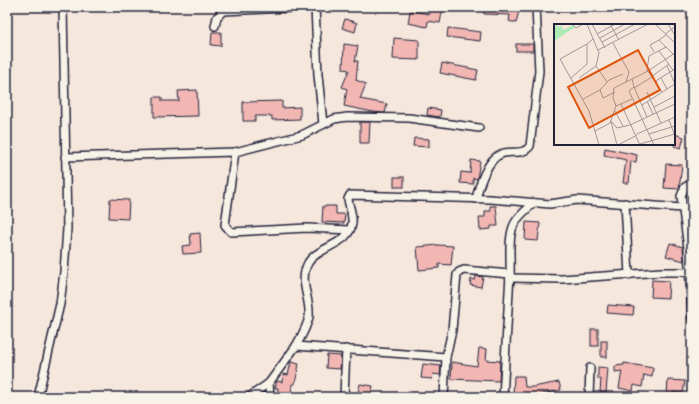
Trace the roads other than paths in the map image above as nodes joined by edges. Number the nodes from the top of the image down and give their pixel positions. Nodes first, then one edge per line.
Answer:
1 (63, 7) edge
2 (315, 7) edge
3 (536, 7) edge
4 (215, 26) dead end
5 (323, 124) junction
6 (479, 128) dead end
7 (235, 152) junction
8 (65, 157) junction
9 (692, 183) edge
10 (476, 199) junction
11 (534, 203) junction
12 (625, 203) junction
13 (692, 207) edge
14 (682, 208) junction
15 (350, 230) junction
16 (690, 267) edge
17 (629, 275) junction
18 (510, 276) junction
19 (692, 318) edge
20 (296, 346) junction
21 (346, 349) junction
22 (446, 357) junction
23 (590, 368) dead end
24 (269, 383) junction
25 (38, 397) edge
26 (249, 397) edge
27 (270, 397) edge
28 (344, 397) edge
29 (444, 397) edge
30 (503, 397) edge
31 (589, 397) edge

1 - 8 street
2 - 4 street
2 - 5 street
3 - 10 street
5 - 6 street
5 - 7 street
7 - 8 street
7 - 15 street
8 - 25 street
9 - 14 street
10 - 11 street
10 - 15 street
11 - 12 street
11 - 18 street
12 - 14 street
12 - 17 street
13 - 14 street
14 - 16 street
15 - 20 street
16 - 17 street
16 - 19 street
17 - 18 street
18 - 22 street
18 - 30 street
20 - 21 street
20 - 24 street
21 - 22 street
21 - 28 street
22 - 29 street
23 - 31 street
24 - 26 street
24 - 27 street

